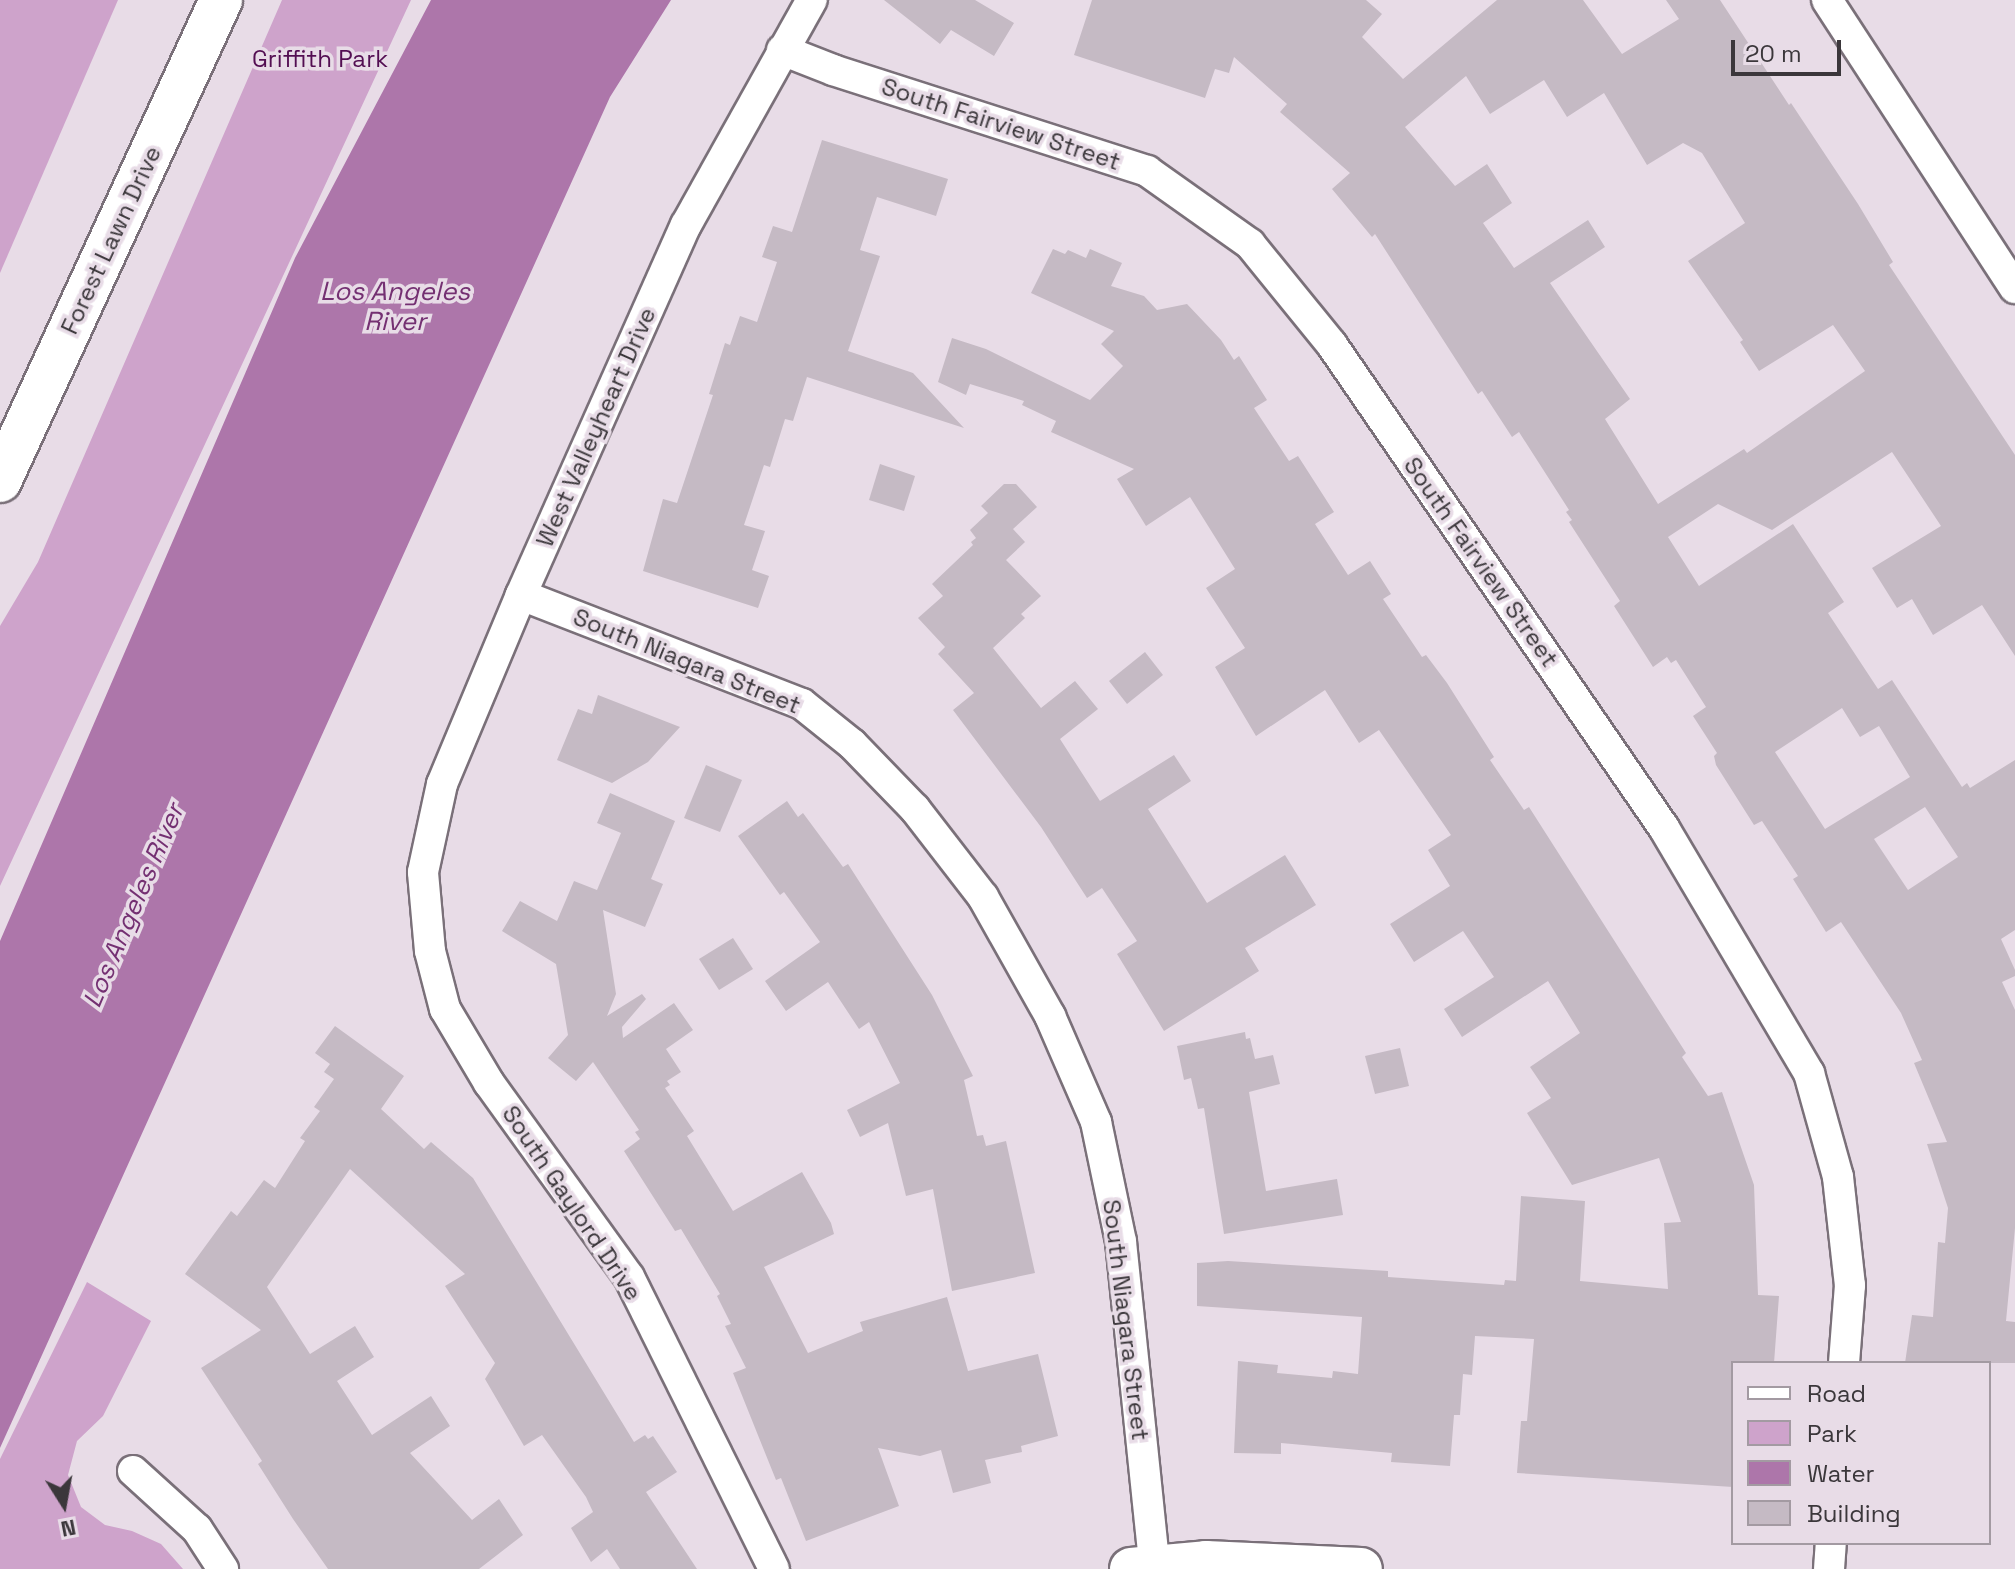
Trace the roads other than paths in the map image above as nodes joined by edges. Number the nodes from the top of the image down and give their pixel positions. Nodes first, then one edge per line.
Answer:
1 (221, 0) edge
2 (812, 0) edge
3 (1827, 0) edge
4 (782, 50) junction
5 (2015, 288) edge
6 (0, 481) edge
7 (521, 595) junction
8 (423, 872) joint
9 (1844, 1361) edge
10 (133, 1471) dead end
11 (1831, 1545) edge
12 (1147, 1568) edge
13 (223, 1569) edge
14 (774, 1569) edge
15 (1361, 1569) edge
16 (1829, 1569) edge

1 - 6 street, Forest Lawn Drive
2 - 4 street, West Valleyheart Drive
3 - 5 street
4 - 7 street, West Valleyheart Drive
4 - 9 street, South Fairview Street
7 - 8 street, West Valleyheart Drive
7 - 12 street, South Niagara Street
8 - 14 street, South Gaylord Drive
10 - 13 street
11 - 16 street
12 - 15 street

